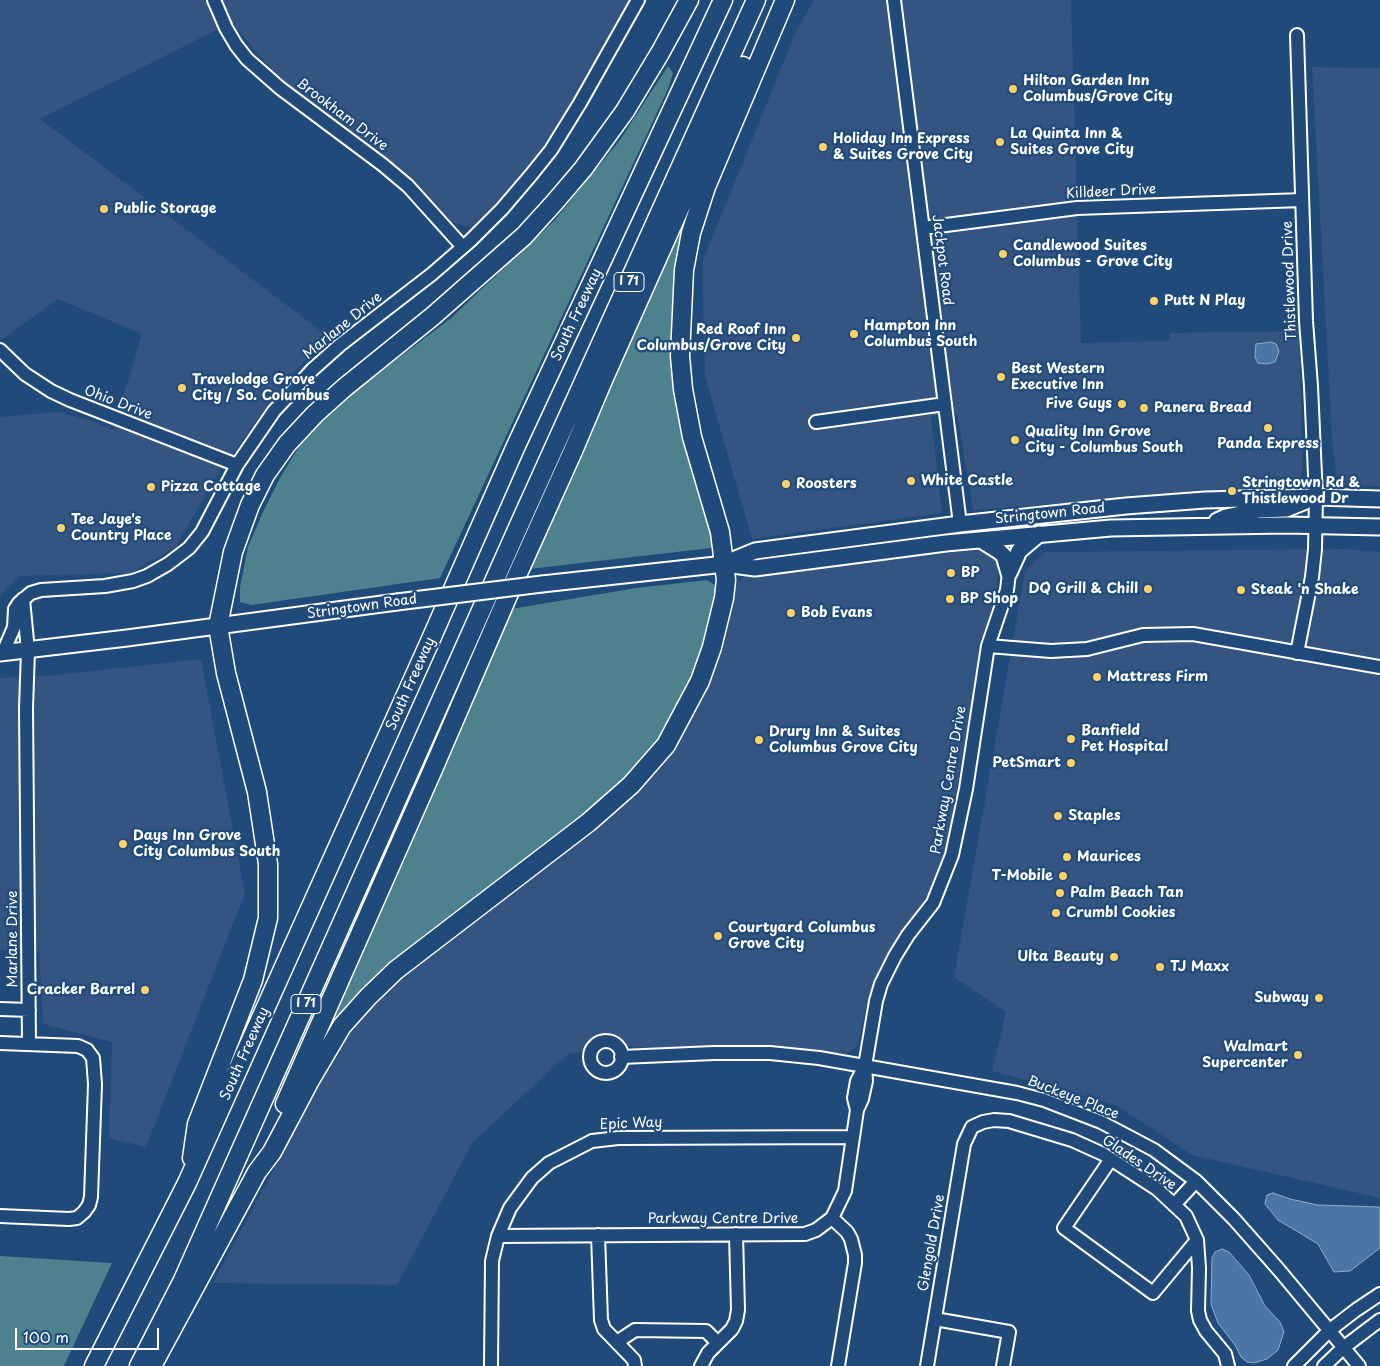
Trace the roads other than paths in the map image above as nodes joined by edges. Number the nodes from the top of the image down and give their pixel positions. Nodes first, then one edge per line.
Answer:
1 (214, 0) edge
2 (638, 0) edge
3 (689, 0) edge
4 (723, 0) edge
5 (756, 0) edge
6 (774, 0) edge
7 (784, 0) edge
8 (894, 0) edge
9 (1297, 35) dead end
10 (1302, 200) junction
11 (923, 228) junction
12 (463, 246) junction
13 (0, 350) edge
14 (945, 404) junction
15 (816, 422) dead end
16 (237, 465) junction
17 (1316, 497) junction
18 (1380, 499) edge
19 (1380, 518) edge
20 (960, 524) junction
21 (1209, 525) junction
22 (1316, 525) junction
23 (1380, 527) edge
24 (1039, 534) junction
25 (981, 540) junction
26 (831, 558) junction
27 (725, 564) junction
28 (1010, 573) junction
29 (23, 600) junction
30 (218, 626) junction
31 (988, 646) junction
32 (28, 651) junction
33 (1, 653) edge
34 (1297, 653) junction
35 (1380, 667) edge
36 (0, 1009) edge
37 (28, 1010) junction
38 (0, 1043) edge
39 (29, 1043) junction
40 (621, 1056) dead end
41 (865, 1066) junction
42 (972, 1127) joint
43 (852, 1137) junction
44 (1111, 1159) junction
45 (257, 1172) junction
46 (1196, 1181) junction
47 (187, 1183) junction
48 (1174, 1205) junction
49 (0, 1216) edge
50 (832, 1218) junction
51 (736, 1234) junction
52 (598, 1235) junction
53 (498, 1236) junction
54 (1197, 1240) junction
55 (1380, 1294) edge
56 (934, 1319) junction
57 (1380, 1320) edge
58 (1330, 1330) junction
59 (617, 1342) junction
60 (718, 1343) junction
61 (1343, 1348) junction
62 (1228, 1365) edge
63 (94, 1366) edge
64 (139, 1366) edge
65 (152, 1366) edge
66 (491, 1366) edge
67 (636, 1366) edge
68 (701, 1366) edge
69 (838, 1366) edge
70 (926, 1366) edge
71 (1003, 1366) edge
72 (1294, 1366) edge
73 (1324, 1366) edge
74 (1359, 1366) edge

1 - 12 street, Brookham Drive
2 - 12 street, Marlane Drive
3 - 30 highway
4 - 47 highway, South Freeway / I 71
5 - 64 highway, I 71
6 - 45 highway, I 71
7 - 27 highway
8 - 11 street, Jackpot Road
9 - 10 street, Thistlewood Drive
10 - 11 street, Killdeer Drive
10 - 17 street, Thistlewood Drive
11 - 14 street, Jackpot Road
12 - 16 street, Marlane Drive
13 - 16 street, Ohio Drive
14 - 15 street
14 - 20 street, Jackpot Road
16 - 29 street, Marlane Drive
17 - 18 main road, Stringtown Road
17 - 20 main road, Stringtown Road
17 - 21 main road
17 - 22 street, Thistlewood Drive
19 - 22 main road
20 - 26 main road
20 - 27 main road, Stringtown Road
21 - 22 main road, Stringtown Road
21 - 24 main road, Stringtown Road
22 - 23 main road, Stringtown Road
22 - 34 street, Thistlewood Drive
24 - 25 main road, Stringtown Road
24 - 28 main road
25 - 26 main road, Stringtown Road
25 - 28 main road
26 - 27 main road, Stringtown Road
27 - 30 main road, Stringtown Road, bridge
27 - 45 highway
28 - 31 street, Parkway Centre Drive
29 - 32 street, Marlane Drive
29 - 33 street
30 - 32 main road, Stringtown Road
30 - 47 highway
31 - 34 street
31 - 41 street, Parkway Centre Drive
32 - 33 main road, Stringtown Road
32 - 37 street, Marlane Drive
34 - 35 street
36 - 37 street
37 - 39 street, Marlane Drive
38 - 39 street
39 - 49 street
40 - 41 street, Buckeye Place
41 - 43 street, Parkway Centre Drive
41 - 46 street, Buckeye Place
42 - 44 street, Glades Drive
42 - 56 street, Glengold Drive
43 - 50 street, Parkway Centre Drive
43 - 53 street, Epic Way
44 - 48 street, Glades Drive
44 - 54 street
45 - 65 highway, I 71
46 - 48 street, Glades Drive
46 - 58 street, Buckeye Place
47 - 63 highway, South Freeway / I 71
48 - 54 street, Glades Drive
50 - 51 street, Parkway Centre Drive
50 - 69 street
51 - 52 street, Parkway Centre Drive
51 - 60 street
52 - 53 street, Parkway Centre Drive
52 - 59 street
53 - 66 street, Epic Way
54 - 62 street, Glades Drive
55 - 58 street
56 - 70 street, Glengold Drive
56 - 71 street
57 - 61 street
58 - 61 street, Buckeye Place
58 - 72 street
59 - 60 street
59 - 67 street
60 - 68 street
61 - 73 street
61 - 74 street, Buckeye Place

